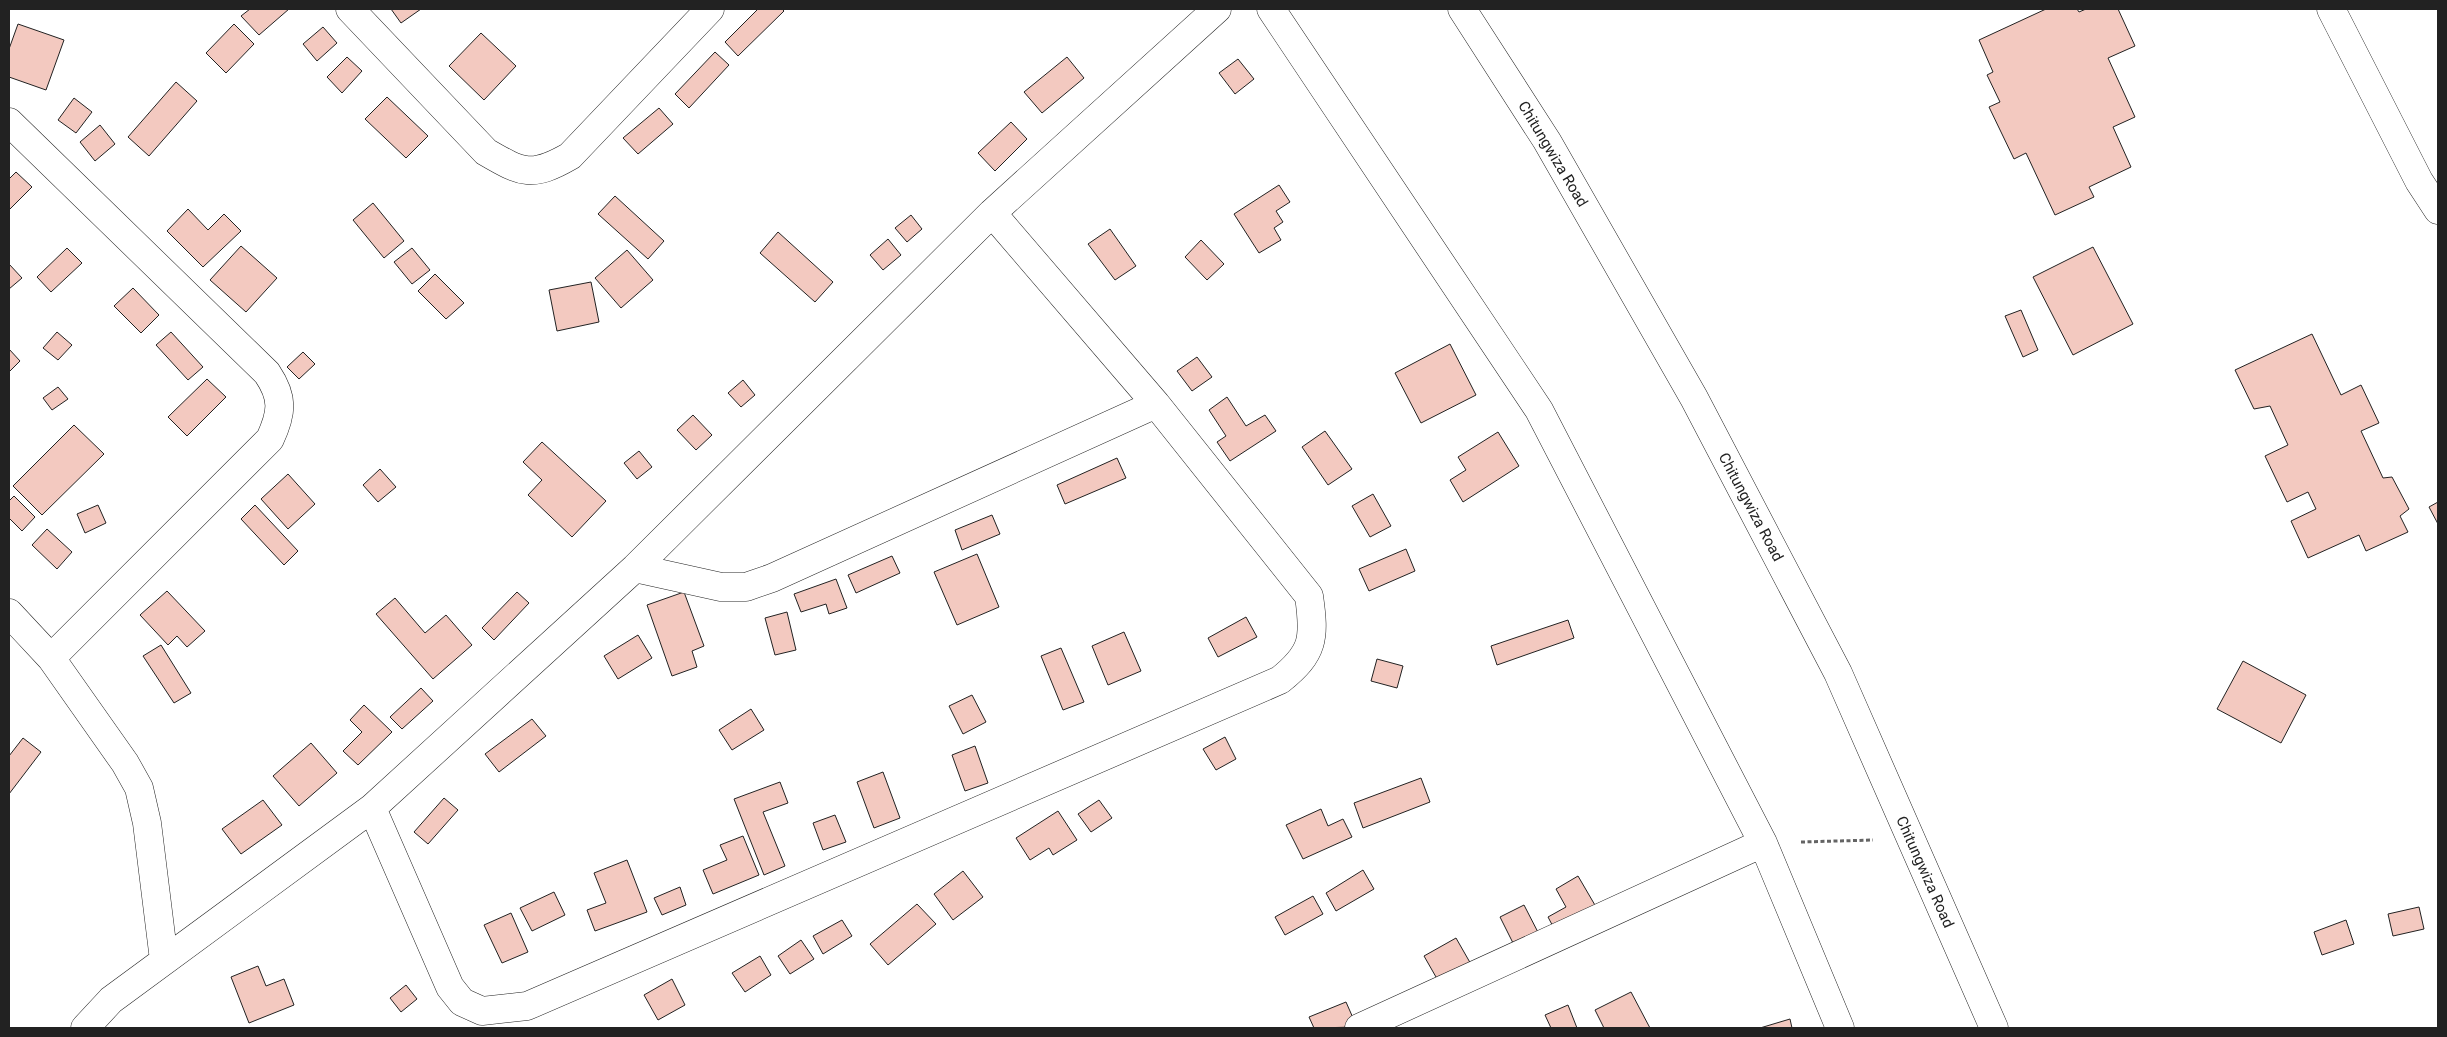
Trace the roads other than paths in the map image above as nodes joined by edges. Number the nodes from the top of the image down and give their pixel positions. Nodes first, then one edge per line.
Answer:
1 (350, 9) edge
2 (710, 9) edge
3 (1217, 9) edge
4 (1271, 9) edge
5 (1462, 9) edge
6 (2331, 9) edge
7 (9, 122) edge
8 (2438, 210) edge
9 (992, 213) junction
10 (1156, 404) junction
11 (635, 568) junction
12 (9, 613) edge
13 (51, 658) junction
14 (372, 808) junction
15 (1763, 843) junction
16 (164, 960) junction
17 (85, 1028) edge
18 (1359, 1028) edge
19 (1840, 1028) edge
20 (1994, 1028) edge

1 - 2 street
3 - 9 street
4 - 15 street
5 - 20 street, Chitungwiza Road
6 - 8 street
7 - 13 street
9 - 10 street
9 - 11 street
10 - 11 street
10 - 14 street
11 - 14 street
12 - 13 street
13 - 16 street
14 - 16 street
15 - 18 street
15 - 19 street
16 - 17 street

